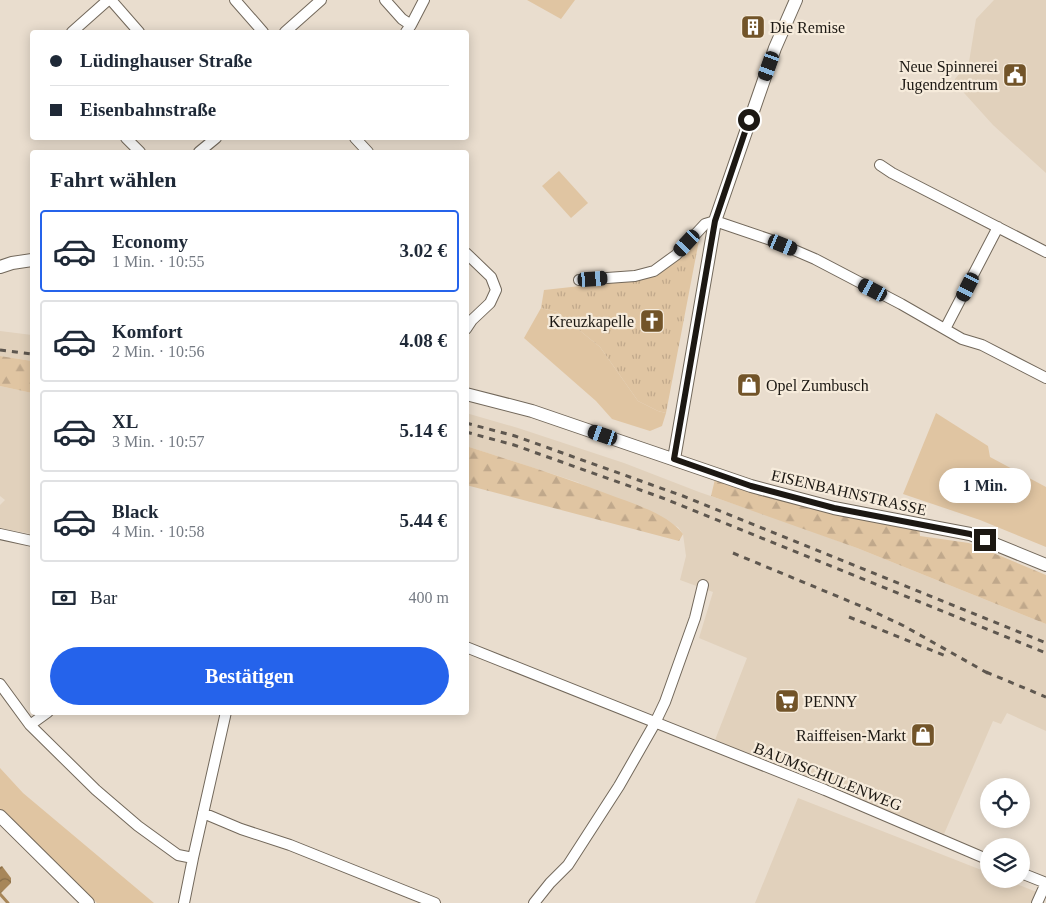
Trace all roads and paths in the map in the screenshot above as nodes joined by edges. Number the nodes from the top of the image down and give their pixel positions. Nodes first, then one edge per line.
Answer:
1 (109, 0) edge
2 (234, 0) edge
3 (321, 0) edge
4 (385, 0) edge
5 (424, 0) edge
6 (796, 0) edge
7 (408, 29) edge
8 (74, 30) edge
9 (137, 30) edge
10 (261, 30) edge
11 (287, 30) edge
12 (128, 140) edge
13 (214, 140) edge
14 (357, 140) edge
15 (138, 150) edge
16 (201, 150) edge
17 (366, 150) edge
18 (880, 165) dead end
19 (715, 221) junction
20 (998, 227) junction
21 (1046, 252) edge
22 (469, 256) edge
23 (30, 260) edge
24 (0, 267) edge
25 (579, 280) dead end
26 (469, 324) edge
27 (945, 329) junction
28 (1046, 378) edge
29 (469, 395) edge
30 (674, 459) junction
31 (0, 534) edge
32 (30, 541) edge
33 (1046, 565) edge
34 (703, 585) dead end
35 (469, 649) edge
36 (0, 684) edge
37 (44, 715) edge
38 (225, 715) edge
39 (655, 723) junction
40 (30, 725) junction
41 (203, 813) junction
42 (0, 816) edge
43 (980, 856) edge
44 (193, 858) junction
45 (1030, 877) edge
46 (1046, 883) edge
47 (408, 898) edge
48 (88, 903) edge
49 (184, 903) edge
50 (434, 903) edge
51 (534, 903) edge
52 (1037, 903) edge

1 - 8 street
1 - 9 street
2 - 10 street
3 - 11 street
4 - 7 street
5 - 7 street
6 - 19 street
12 - 15 street
13 - 16 street
14 - 17 street
18 - 20 street
19 - 25 street
19 - 27 street
19 - 30 street
20 - 21 street
20 - 27 street
22 - 26 street
23 - 24 street
27 - 28 street
29 - 30 street, EISENBAHNSTRASSE
30 - 33 street, EISENBAHNSTRASSE
31 - 32 street
34 - 39 street
35 - 39 street, BAUMSCHULENWEG
36 - 40 street
37 - 40 street
38 - 41 street
39 - 43 street, BAUMSCHULENWEG
39 - 51 street
40 - 44 street
41 - 44 street
41 - 47 street
42 - 48 street
44 - 49 street
45 - 46 street
46 - 52 street
47 - 50 street

